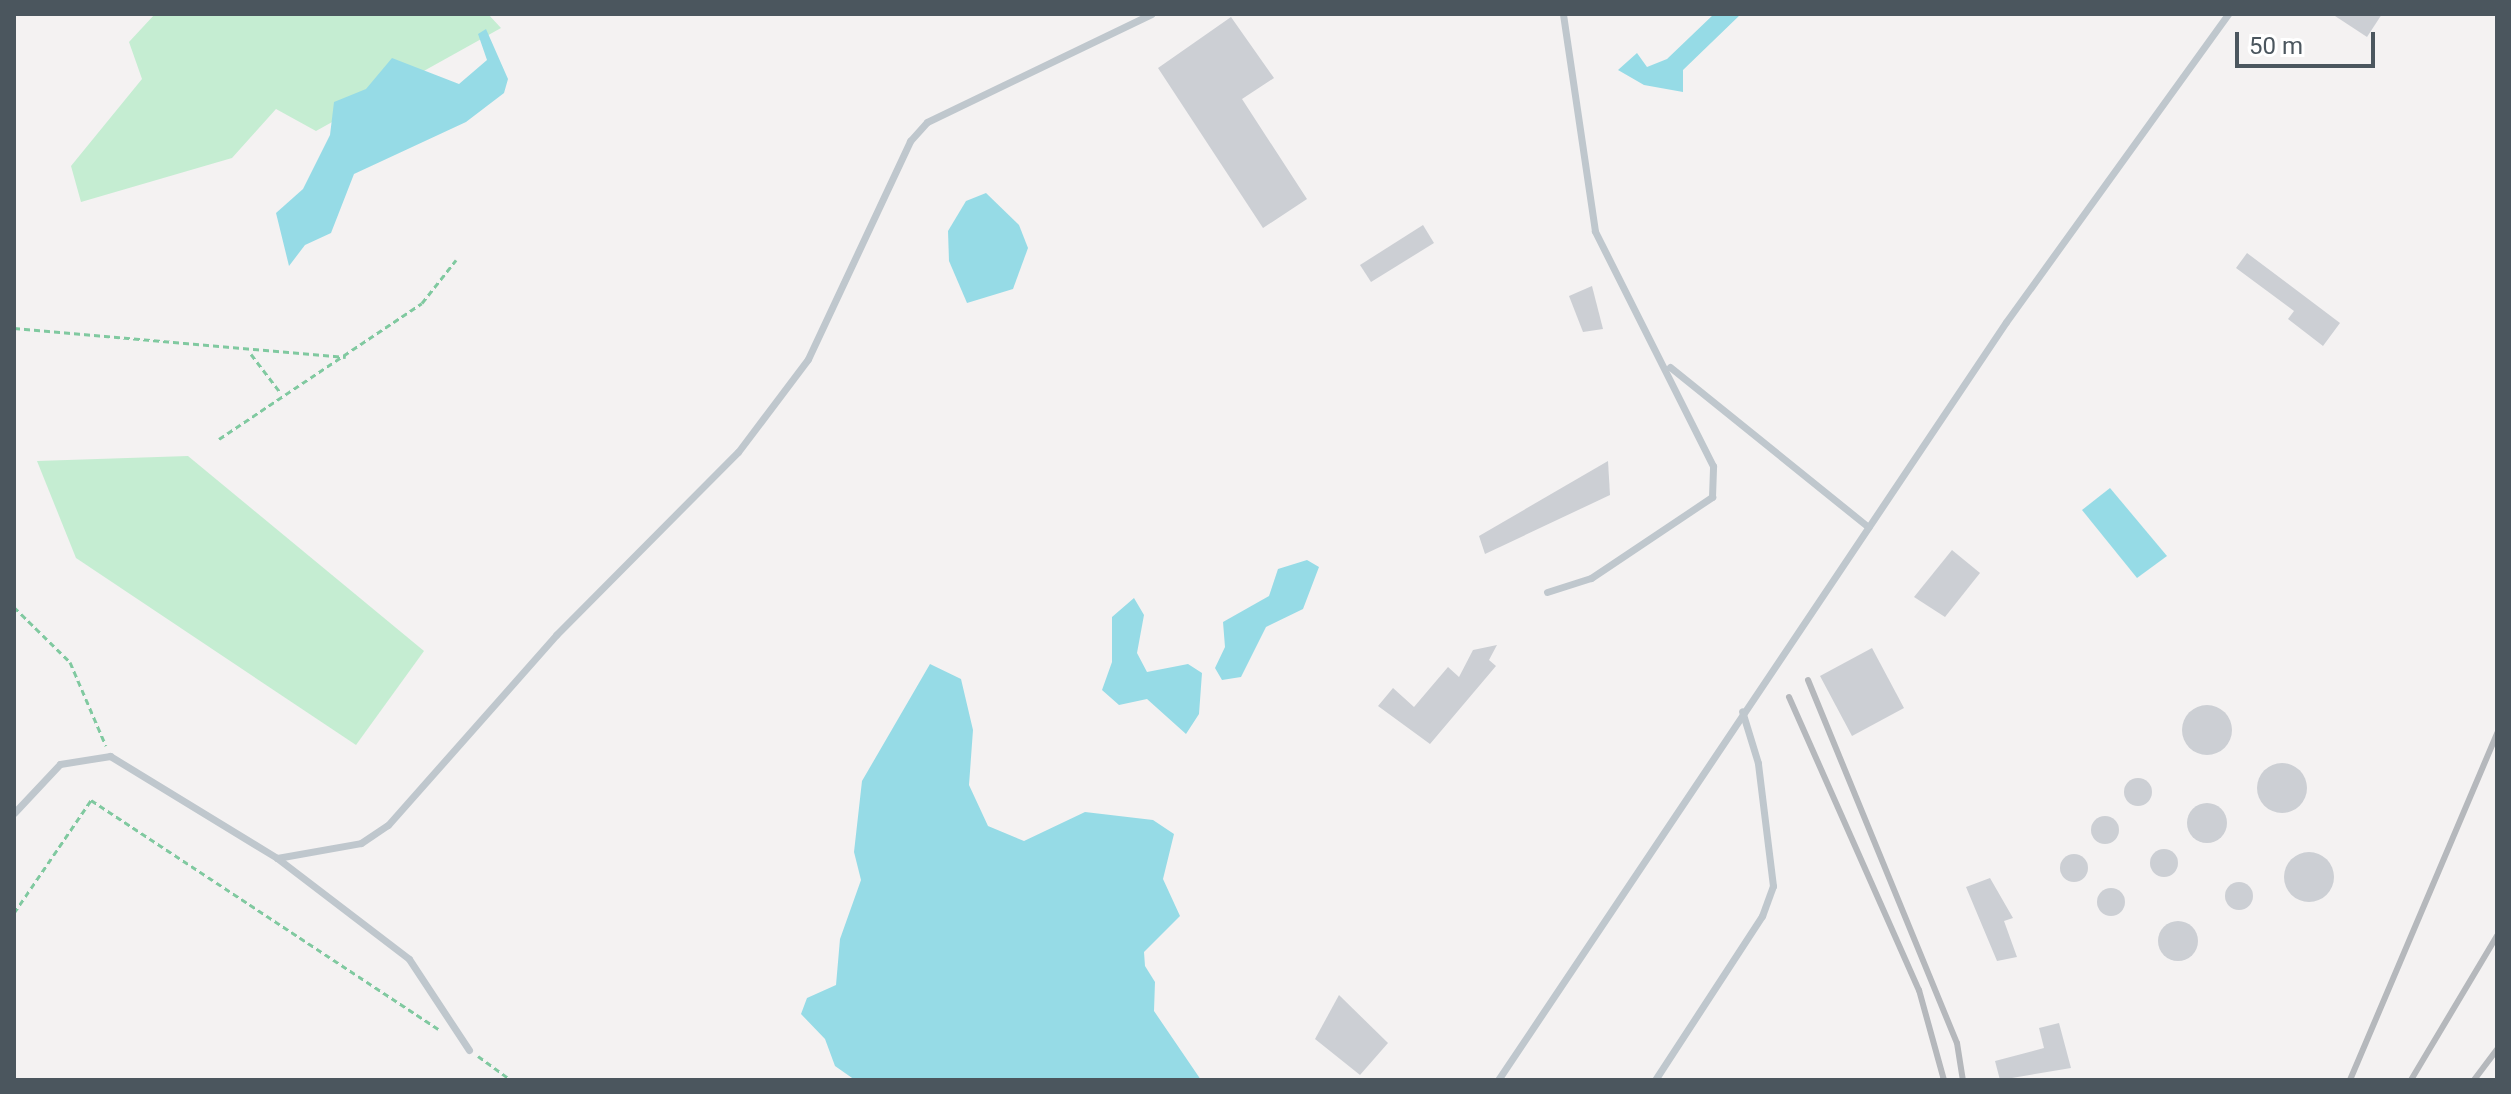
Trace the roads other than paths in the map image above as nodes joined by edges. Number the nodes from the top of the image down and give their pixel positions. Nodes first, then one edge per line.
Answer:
1 (1151, 14) edge
2 (1563, 14) edge
3 (2228, 14) edge
4 (1666, 364) junction
5 (1868, 527) junction
6 (1547, 592) dead end
7 (1742, 711) junction
8 (14, 813) edge
9 (277, 858) junction
10 (469, 1050) road end
11 (1498, 1080) edge
12 (1655, 1080) edge

1 - 9 lane
2 - 4 lane
3 - 5 lane
4 - 5 lane
4 - 6 lane
5 - 7 lane
7 - 11 lane
7 - 12 lane
8 - 9 lane
9 - 10 lane

